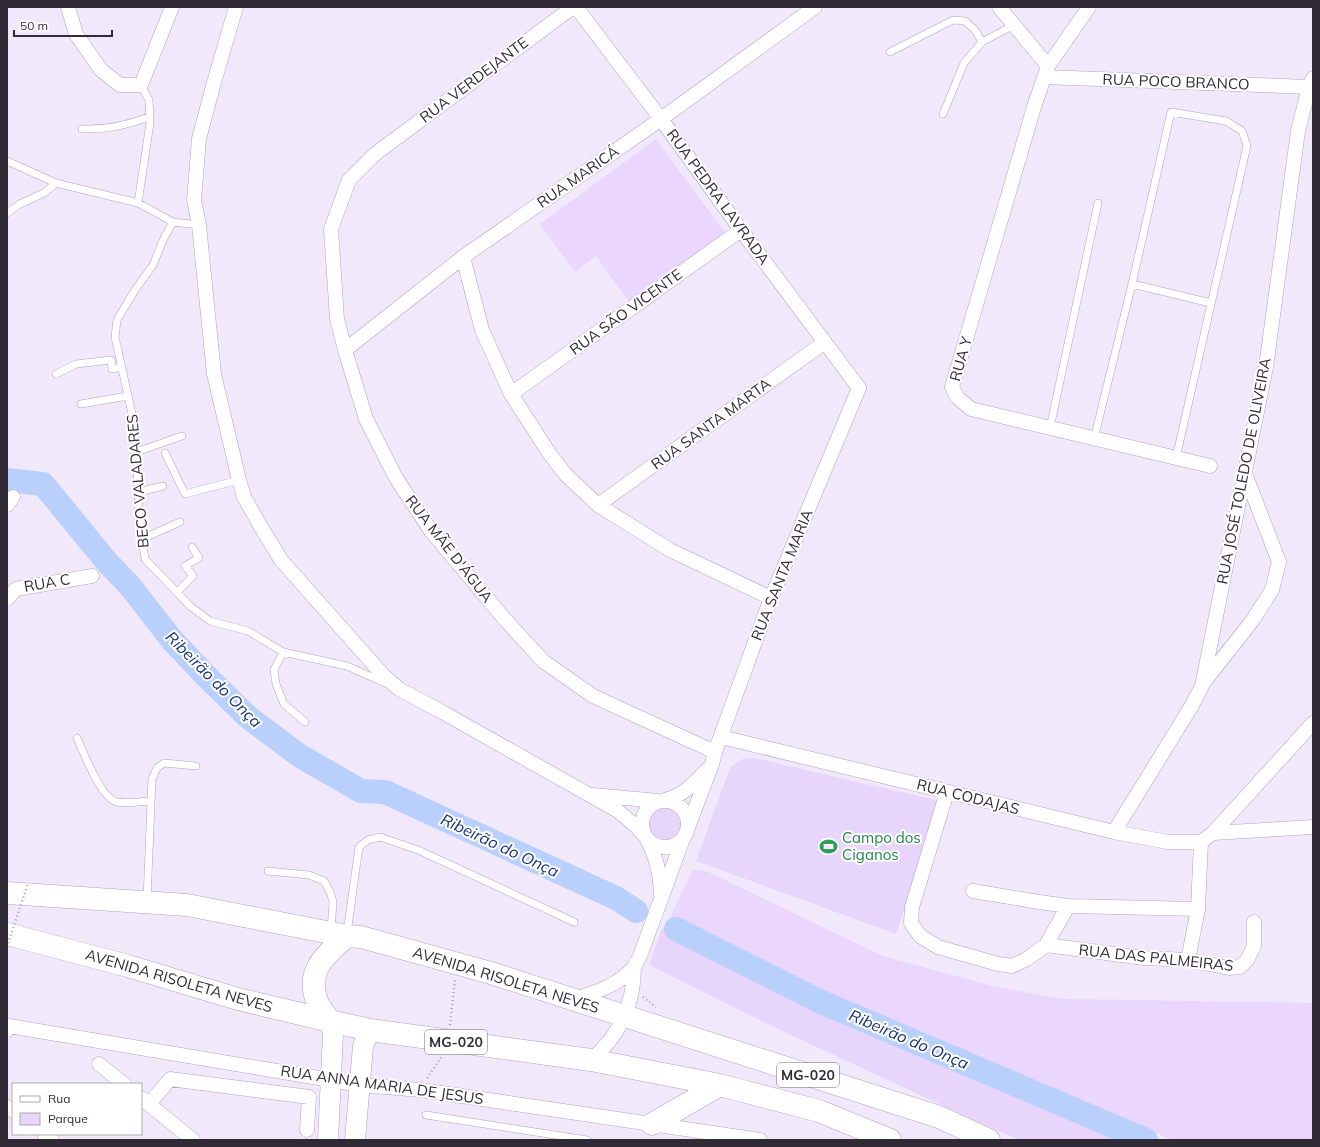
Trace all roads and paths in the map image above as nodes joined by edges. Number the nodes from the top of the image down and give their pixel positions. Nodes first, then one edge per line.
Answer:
1 (68, 7) edge
2 (172, 7) edge
3 (236, 7) edge
4 (573, 7) edge
5 (576, 7) edge
6 (815, 7) edge
7 (999, 7) edge
8 (1089, 7) edge
9 (1014, 25) junction
10 (982, 42) junction
11 (890, 52) dead end
12 (1046, 72) junction
13 (1311, 82) edge
14 (141, 85) junction
15 (943, 114) dead end
16 (149, 117) junction
17 (661, 119) junction
18 (82, 129) dead end
19 (375, 154) joint
20 (7, 162) edge
21 (56, 183) junction
22 (138, 203) junction
23 (1098, 203) dead end
24 (7, 213) edge
25 (173, 222) junction
26 (199, 225) junction
27 (741, 230) junction
28 (463, 257) junction
29 (1132, 284) junction
30 (1211, 303) junction
31 (825, 342) junction
32 (345, 350) junction
33 (122, 367) junction
34 (56, 374) dead end
35 (859, 388) joint
36 (511, 394) junction
37 (128, 396) junction
38 (81, 404) dead end
39 (1050, 428) junction
40 (182, 436) dead end
41 (1094, 439) junction
42 (136, 452) junction
43 (165, 453) dead end
44 (1176, 458) junction
45 (1210, 466) dead end
46 (1244, 471) junction
47 (239, 480) junction
48 (163, 486) dead end
49 (138, 492) junction
50 (598, 506) junction
51 (180, 522) dead end
52 (142, 539) junction
53 (192, 548) dead end
54 (92, 576) dead end
55 (177, 592) junction
56 (771, 598) junction
57 (7, 599) edge
58 (283, 652) junction
59 (1202, 686) junction
60 (400, 689) junction
61 (305, 722) dead end
62 (1313, 724) edge
63 (721, 737) junction
64 (77, 738) dead end
65 (714, 758) junction
66 (196, 766) dead end
67 (947, 792) junction
68 (589, 794) junction
69 (151, 801) junction
70 (662, 801) junction
71 (1313, 827) edge
72 (1114, 832) junction
73 (1213, 833) junction
74 (685, 834) junction
75 (646, 838) junction
76 (1201, 842) junction
77 (268, 871) dead end
78 (28, 883) dead end
79 (973, 891) dead end
80 (7, 893) edge
81 (147, 902) junction
82 (659, 904) junction
83 (1068, 906) junction
84 (1198, 909) junction
85 (574, 922) dead end
86 (1254, 922) dead end
87 (7, 934) edge
88 (339, 934) junction
89 (1046, 945) junction
90 (7, 947) edge
91 (1188, 960) junction
92 (637, 962) junction
93 (455, 975) dead end
94 (573, 999) junction
95 (624, 1015) junction
96 (330, 1021) junction
97 (450, 1026) dead end
98 (7, 1030) edge
99 (370, 1030) junction
100 (444, 1052) dead end
101 (591, 1060) junction
102 (99, 1064) dead end
103 (332, 1080) junction
104 (123, 1083) edge
105 (423, 1084) dead end
106 (360, 1085) junction
107 (720, 1085) junction
108 (145, 1101) edge
109 (426, 1115) dead end
110 (652, 1124) junction
111 (307, 1130) dead end
112 (545, 1137) edge
113 (193, 1140) edge
114 (328, 1140) edge
115 (355, 1140) edge
116 (587, 1140) edge
117 (760, 1140) edge
118 (890, 1140) edge
119 (989, 1140) edge

1 - 14 street
2 - 14 street
3 - 26 street
4 - 19 street, RUA VERDEJANTE
5 - 17 street, RUA PEDRA LAVRADA
6 - 17 street, RUA MARICÁ
7 - 9 street
8 - 12 street, RUA Y
9 - 10 lane
9 - 12 street
10 - 11 lane
10 - 15 lane
12 - 13 street, RUA POCO BRANCO
12 - 39 street, RUA Y
13 - 46 street, RUA JOSÉ TOLEDO DE OLIVEIRA
14 - 16 lane
16 - 18 lane
16 - 22 lane
17 - 27 street, RUA PEDRA LAVRADA
17 - 28 street, RUA MARICÁ
19 - 32 street, RUA MÃE D'ÁGUA
20 - 21 lane
21 - 22 lane
21 - 24 lane
22 - 25 lane
23 - 39 lane
25 - 26 lane
25 - 33 lane, BECO VALADARES
26 - 47 street
27 - 31 street, RUA PEDRA LAVRADA
27 - 36 street, RUA SÃO VICENTE
28 - 32 street, RUA MARICÁ
28 - 36 street
29 - 30 lane
29 - 30 lane
29 - 41 lane
30 - 44 lane
31 - 35 street, RUA PEDRA LAVRADA
31 - 50 street, RUA SANTA MARTA
32 - 65 street, RUA MÃE D'ÁGUA
33 - 34 lane
33 - 37 lane, BECO VALADARES
35 - 56 street, RUA SANTA MARIA
36 - 50 street
37 - 38 lane
37 - 42 lane, BECO VALADARES
39 - 41 street, RUA Y
40 - 42 lane
41 - 44 street, RUA Y
42 - 49 lane, BECO VALADARES
43 - 47 lane
44 - 45 street, RUA Y
46 - 59 street, RUA JOSÉ TOLEDO DE OLIVEIRA
46 - 59 street
47 - 60 street
48 - 49 lane
49 - 52 lane, BECO VALADARES
50 - 56 street
51 - 52 lane
52 - 55 lane, BECO VALADARES
53 - 55 lane
54 - 57 street, RUA C
55 - 58 lane, BECO VALADARES
56 - 63 street, RUA SANTA MARIA
58 - 60 lane, BECO VALADARES
58 - 61 lane
59 - 72 street, RUA JOSÉ TOLEDO DE OLIVEIRA
60 - 68 street
62 - 73 street
63 - 65 street, RUA SANTA MARIA
63 - 67 street, RUA CODAJAS
64 - 69 lane
65 - 70 street, RUA SANTA MARIA
65 - 74 street, RUA SANTA MARIA
66 - 69 lane
67 - 72 street, RUA CODAJAS
67 - 89 street
68 - 70 street
68 - 75 street
69 - 81 lane
70 - 74 street
70 - 75 street
71 - 73 street
72 - 76 street, RUA CODAJAS
73 - 76 street
74 - 75 street
74 - 82 street, RUA SANTA MARIA
75 - 82 street, RUA SANTA MARIA
76 - 84 street
77 - 88 lane
78 - 90 path, bridge
79 - 83 street
80 - 81 highway, AVENIDA RISOLETA NEVES / MG-020
81 - 88 highway, AVENIDA RISOLETA NEVES / MG-020
82 - 92 street, RUA SANTA MARIA
83 - 84 street
83 - 89 street
84 - 91 street
85 - 88 lane
86 - 91 street, RUA DAS PALMEIRAS
87 - 96 highway, AVENIDA RISOLETA NEVES / MG-020
88 - 94 highway, AVENIDA RISOLETA NEVES / MG-020
88 - 96 highway
89 - 91 street, RUA DAS PALMEIRAS
92 - 94 street, RUA SANTA MARIA
92 - 95 street, RUA SANTA MARIA
93 - 97 path
94 - 95 highway, AVENIDA RISOLETA NEVES / MG-020
95 - 101 street, RUA SANTA MARIA
95 - 119 highway, AVENIDA RISOLETA NEVES / MG-020
96 - 99 highway, AVENIDA RISOLETA NEVES / MG-020
96 - 103 main road
98 - 103 street, RUA ANNA MARIA DE JESUS
99 - 101 highway, AVENIDA RISOLETA NEVES / MG-020
99 - 106 main road
100 - 105 path
101 - 107 highway, AVENIDA RISOLETA NEVES / MG-020
102 - 104 street
103 - 106 street, RUA ANNA MARIA DE JESUS
103 - 114 main road
106 - 110 street, RUA ANNA MARIA DE JESUS
106 - 115 main road
107 - 110 highway
107 - 118 highway, AVENIDA RISOLETA NEVES / MG-020
108 - 111 street
108 - 113 street
109 - 112 lane
110 - 117 street, RUA ANNA MARIA DE JESUS
112 - 116 lane

